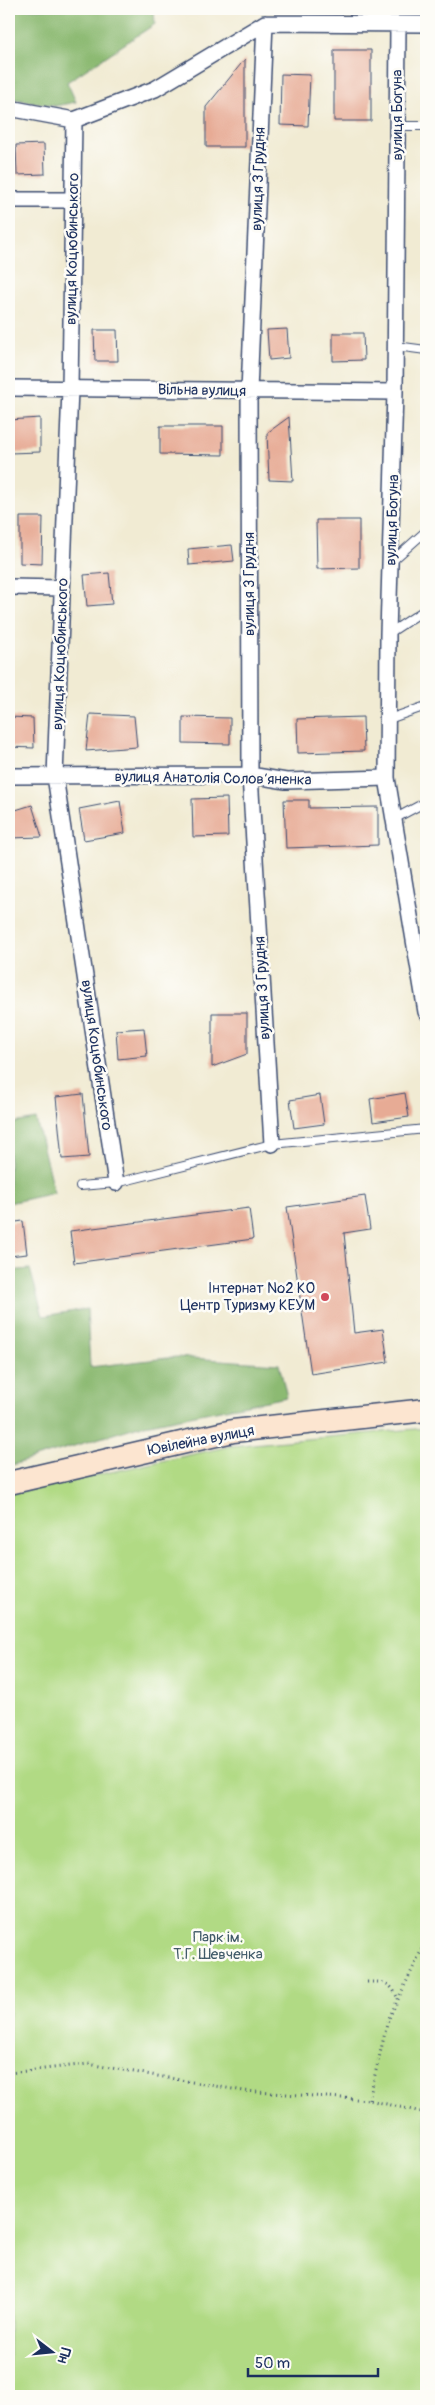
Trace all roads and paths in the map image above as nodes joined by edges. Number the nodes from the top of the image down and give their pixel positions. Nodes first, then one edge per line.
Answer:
1 (265, 23) junction
2 (398, 24) junction
3 (426, 24) edge
4 (9, 108) edge
5 (74, 120) junction
6 (397, 126) junction
7 (426, 126) edge
8 (9, 200) edge
9 (73, 200) junction
10 (396, 346) junction
11 (426, 350) edge
12 (9, 388) edge
13 (70, 389) junction
14 (249, 391) junction
15 (396, 392) junction
16 (426, 531) edge
17 (390, 562) junction
18 (9, 587) edge
19 (62, 588) junction
20 (426, 609) edge
21 (388, 634) junction
22 (426, 706) edge
23 (386, 720) junction
24 (250, 775) junction
25 (9, 776) edge
26 (55, 776) junction
27 (387, 778) junction
28 (426, 802) edge
29 (394, 819) junction
30 (426, 1012) edge
31 (426, 1130) edge
32 (272, 1144) junction
33 (116, 1183) junction
34 (80, 1186) dead end
35 (426, 1410) edge
36 (9, 1483) edge
37 (426, 1941) edge
38 (367, 1982) dead end
39 (398, 1999) junction
40 (9, 2073) edge
41 (369, 2100) junction
42 (426, 2113) edge

1 - 2 street
1 - 5 street
1 - 14 street, вулиця 3 Грудня
2 - 3 street
2 - 6 street, вулиця Богуна
4 - 5 street
5 - 9 street, вулиця Коцюбинського
6 - 7 lane
6 - 10 street, вулиця Богуна
8 - 9 street
9 - 13 street, вулиця Коцюбинського
10 - 11 lane
10 - 15 street, вулиця Богуна
12 - 13 street, Вільна вулиця
13 - 14 street, Вільна вулиця
13 - 19 street, вулиця Коцюбинського
14 - 15 street, Вільна вулиця
14 - 24 street, вулиця 3 Грудня
15 - 17 street, вулиця Богуна
16 - 17 lane
17 - 21 street, вулиця Богуна
18 - 19 street
19 - 26 street, вулиця Коцюбинського
20 - 21 lane
21 - 23 street, вулиця Богуна
22 - 23 lane
23 - 27 street, вулиця Богуна
24 - 26 street, вулиця Анатолія Соловʼяненка
24 - 27 street, вулиця Анатолія Соловʼяненка
24 - 32 street, вулиця 3 Грудня
25 - 26 street, вулиця Анатолія Соловʼяненка
26 - 33 street, вулиця Коцюбинського
27 - 29 street, вулиця Богуна
28 - 29 lane
29 - 30 street, вулиця Богуна
31 - 32 lane
32 - 33 lane
33 - 34 lane
35 - 36 street, Ювілейна вулиця
37 - 39 path
38 - 39 path
39 - 41 path
40 - 41 path
41 - 42 path

